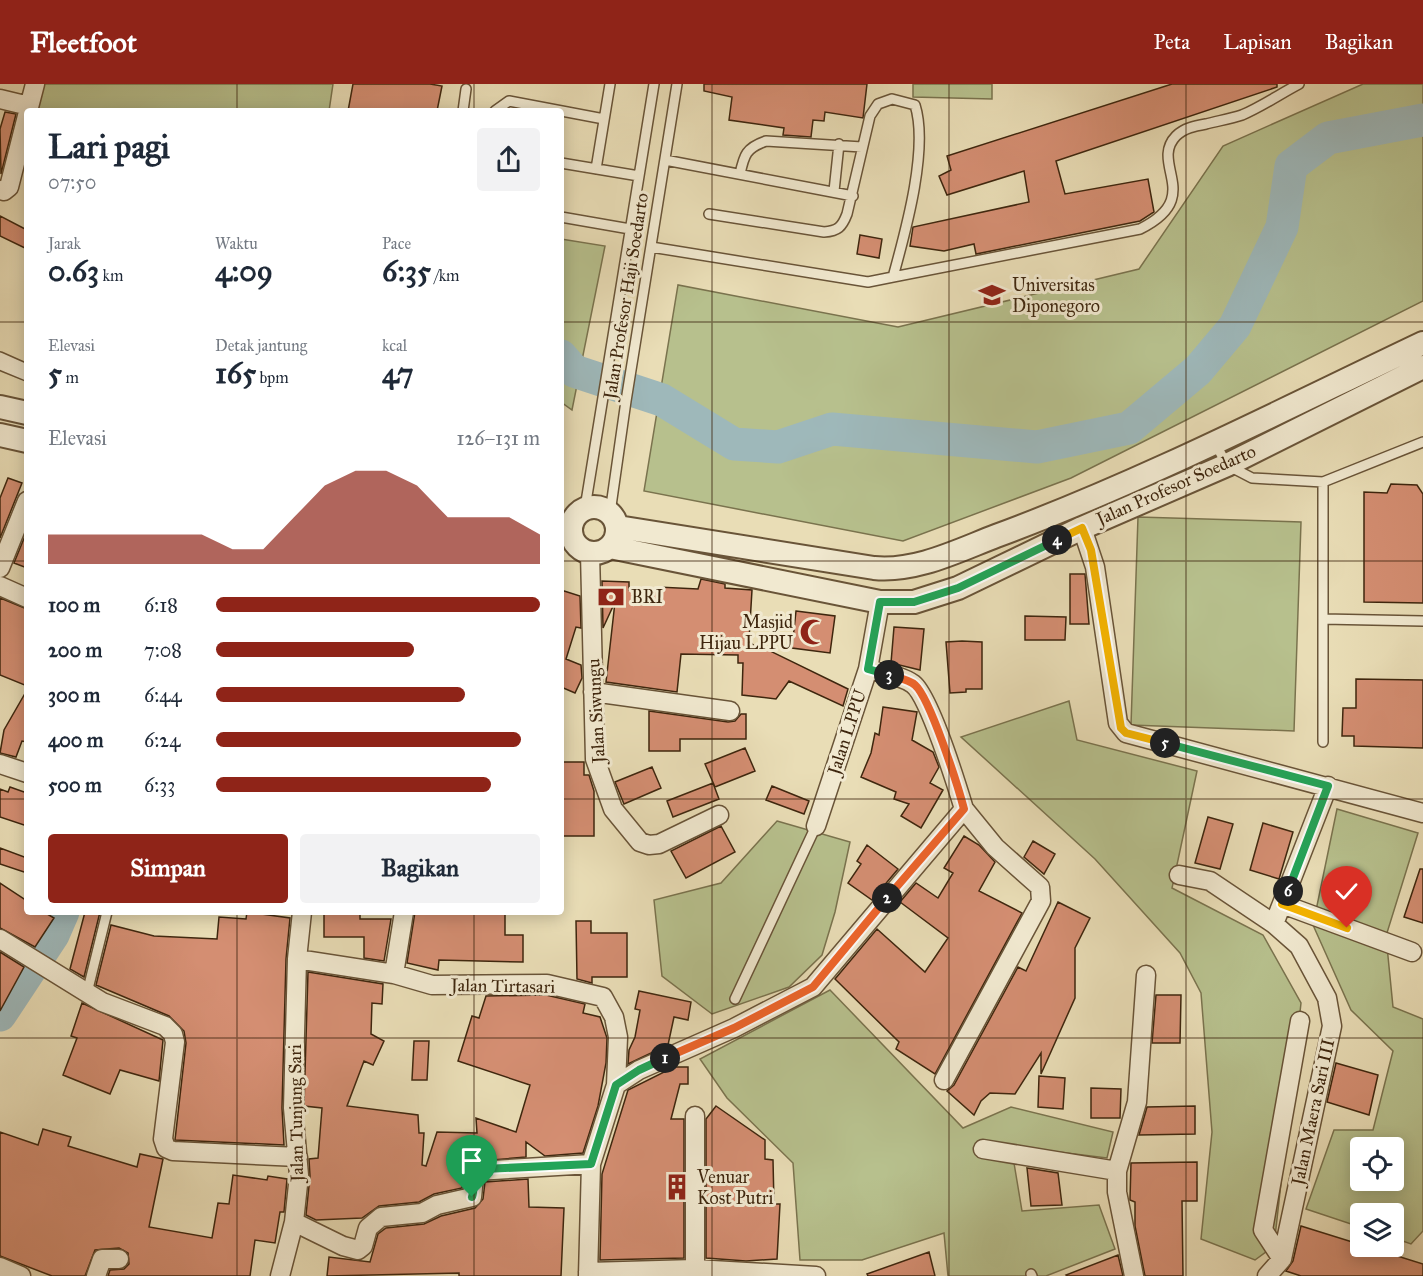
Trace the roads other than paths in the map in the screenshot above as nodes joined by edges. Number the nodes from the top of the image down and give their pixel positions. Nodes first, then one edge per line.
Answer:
1 (35, 84) edge
2 (610, 84) edge
3 (654, 84) edge
4 (677, 84) edge
5 (1299, 84) edge
6 (466, 89) dead end
7 (0, 99) edge
8 (29, 108) edge
9 (463, 108) edge
10 (499, 108) edge
11 (546, 108) edge
12 (24, 109) edge
13 (564, 111) edge
14 (604, 119) junction
15 (24, 127) edge
16 (840, 144) junction
17 (862, 147) junction
18 (665, 160) junction
19 (564, 164) edge
20 (596, 169) junction
21 (740, 174) junction
22 (639, 176) junction
23 (1, 190) edge
24 (834, 191) junction
25 (853, 196) junction
26 (710, 214) dead end
27 (564, 218) edge
28 (630, 229) junction
29 (651, 247) junction
30 (893, 277) junction
31 (1423, 343) edge
32 (0, 357) edge
33 (0, 365) edge
34 (1423, 367) edge
35 (24, 368) edge
36 (24, 375) edge
37 (0, 407) edge
38 (24, 412) edge
39 (0, 435) edge
40 (24, 440) edge
41 (1423, 442) edge
42 (1215, 443) junction
43 (1227, 465) junction
44 (1323, 482) junction
45 (24, 508) edge
46 (1082, 528) junction
47 (587, 531) edge
48 (0, 568) edge
49 (890, 570) junction
50 (0, 586) edge
51 (24, 596) edge
52 (880, 602) junction
53 (1323, 619) junction
54 (1423, 621) edge
55 (868, 669) junction
56 (593, 692) junction
57 (730, 711) dead end
58 (1323, 742) dead end
59 (0, 764) edge
60 (24, 771) edge
61 (1328, 786) junction
62 (964, 809) junction
63 (1423, 813) edge
64 (719, 815) dead end
65 (816, 826) joint
66 (1179, 875) dead end
67 (1282, 904) junction
68 (106, 915) edge
69 (302, 915) edge
70 (404, 915) edge
71 (1274, 924) junction
72 (0, 939) edge
73 (1412, 952) dead end
74 (297, 959) junction
75 (394, 974) junction
76 (1146, 975) dead end
77 (87, 993) junction
78 (735, 999) dead end
79 (1300, 1021) dead end
80 (944, 1080) dead end
81 (616, 1085) junction
82 (695, 1116) dead end
83 (983, 1149) dead end
84 (298, 1157) junction
85 (591, 1164) junction
86 (1118, 1171) junction
87 (294, 1222) junction
88 (119, 1259) dead end
89 (1281, 1259) junction
90 (0, 1267) edge
91 (695, 1269) junction
92 (588, 1274) edge
93 (21, 1276) edge
94 (96, 1276) edge
95 (280, 1276) edge
96 (816, 1276) edge
97 (1134, 1276) edge
98 (1267, 1276) edge

1 - 8 street
2 - 14 lane
3 - 22 lane, Jalan Profesor Haji Soedarto
4 - 18 lane, Jalan Profesor Haji Soedarto
5 - 30 lane
6 - 9 lane
7 - 12 street
10 - 11 lane
13 - 14 lane
14 - 20 lane
15 - 23 street
16 - 17 lane
16 - 21 lane
16 - 24 lane
17 - 25 lane
17 - 30 lane
18 - 21 lane
18 - 29 lane, Jalan Profesor Haji Soedarto
19 - 20 lane
20 - 22 lane
21 - 24 lane
22 - 28 lane, Jalan Profesor Haji Soedarto
24 - 25 lane
25 - 26 lane
27 - 28 lane
28 - 47 lane, Jalan Profesor Haji Soedarto
29 - 30 lane
29 - 47 lane, Jalan Profesor Haji Soedarto
31 - 42 street, Jalan Profesor Soedarto
32 - 35 lane
33 - 36 lane
34 - 43 street, Jalan Profesor Soedarto
37 - 38 street
39 - 40 street
41 - 44 lane
42 - 43 lane
42 - 49 street, Jalan Profesor Soedarto
43 - 44 lane
43 - 46 street, Jalan Profesor Soedarto
44 - 53 lane
45 - 48 street
46 - 52 street, Jalan Profesor Soedarto
46 - 61 street
47 - 49 street, Jalan Profesor Soedarto
47 - 52 street, Jalan Profesor Soedarto
47 - 56 street, Jalan Siwungu
49 - 52 street
50 - 51 street
52 - 55 street, Jalan LPPU
53 - 54 lane
53 - 58 lane
55 - 62 street
55 - 65 street, Jalan LPPU
56 - 57 street
56 - 64 street, Jalan Siwungu
59 - 60 street
61 - 63 street
61 - 67 street
62 - 80 street
62 - 81 street
65 - 78 lane
66 - 71 street, Jalan Maera Sari III
67 - 71 street
67 - 73 street
68 - 77 lane
69 - 74 street, Jalan Tunjung Sari
70 - 75 street
71 - 89 street, Jalan Maera Sari III
72 - 77 street
74 - 75 street, Jalan Tirtasari
74 - 84 street, Jalan Tunjung Sari
75 - 81 street, Jalan Tirtasari
76 - 86 street
77 - 84 street
79 - 89 street
81 - 85 street, Jalan Tirtasari
82 - 91 street
83 - 86 street
84 - 87 street, Jalan Tunjung Sari
85 - 87 street
85 - 92 street, Jalan Tirtasari
86 - 97 street
87 - 95 street, Jalan Tunjung Sari
88 - 94 street
89 - 98 street, Jalan Maera Sari III
90 - 93 street
91 - 92 street
91 - 96 street

